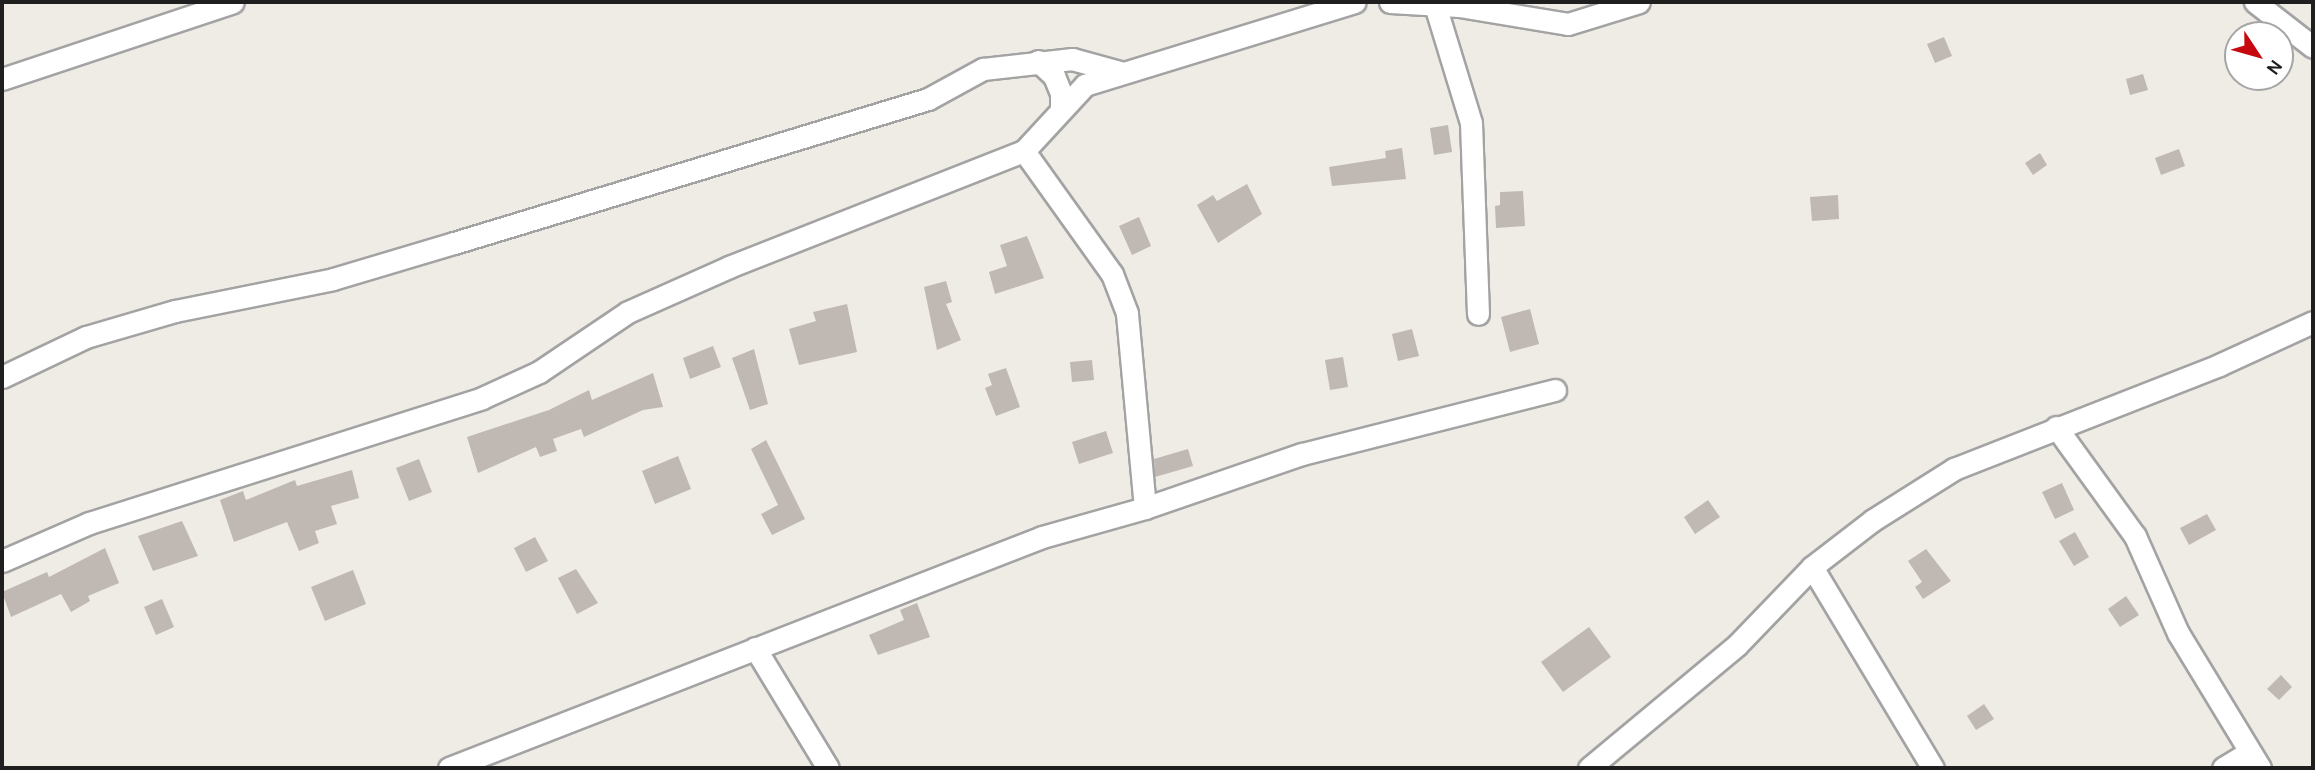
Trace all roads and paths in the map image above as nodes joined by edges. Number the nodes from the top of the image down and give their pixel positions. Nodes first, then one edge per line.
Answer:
1 (233, 2) edge
2 (1354, 2) edge
3 (1390, 2) edge
4 (1640, 2) edge
5 (2255, 2) edge
6 (1435, 5) junction
7 (2313, 47) edge
8 (1038, 61) junction
9 (1120, 72) junction
10 (2, 79) edge
11 (1061, 107) junction
12 (1024, 151) junction
13 (1478, 314) dead end
14 (2313, 322) edge
15 (2, 377) edge
16 (1555, 390) dead end
17 (2056, 428) junction
18 (1145, 508) junction
19 (2, 561) edge
20 (1812, 567) junction
21 (755, 648) junction
22 (2254, 760) edge
23 (449, 768) edge
24 (828, 768) edge
25 (1589, 768) edge
26 (1933, 768) edge
27 (2223, 768) edge

1 - 10 street
2 - 9 street
3 - 6 street
4 - 6 street
5 - 7 street
6 - 13 street
8 - 9 street
8 - 11 street
8 - 15 street
9 - 11 street
11 - 12 street
12 - 18 street
12 - 19 street
14 - 17 street
16 - 18 street
17 - 20 street
17 - 22 street
18 - 21 street
20 - 25 street
20 - 26 street
21 - 23 street
21 - 24 street
22 - 27 street

